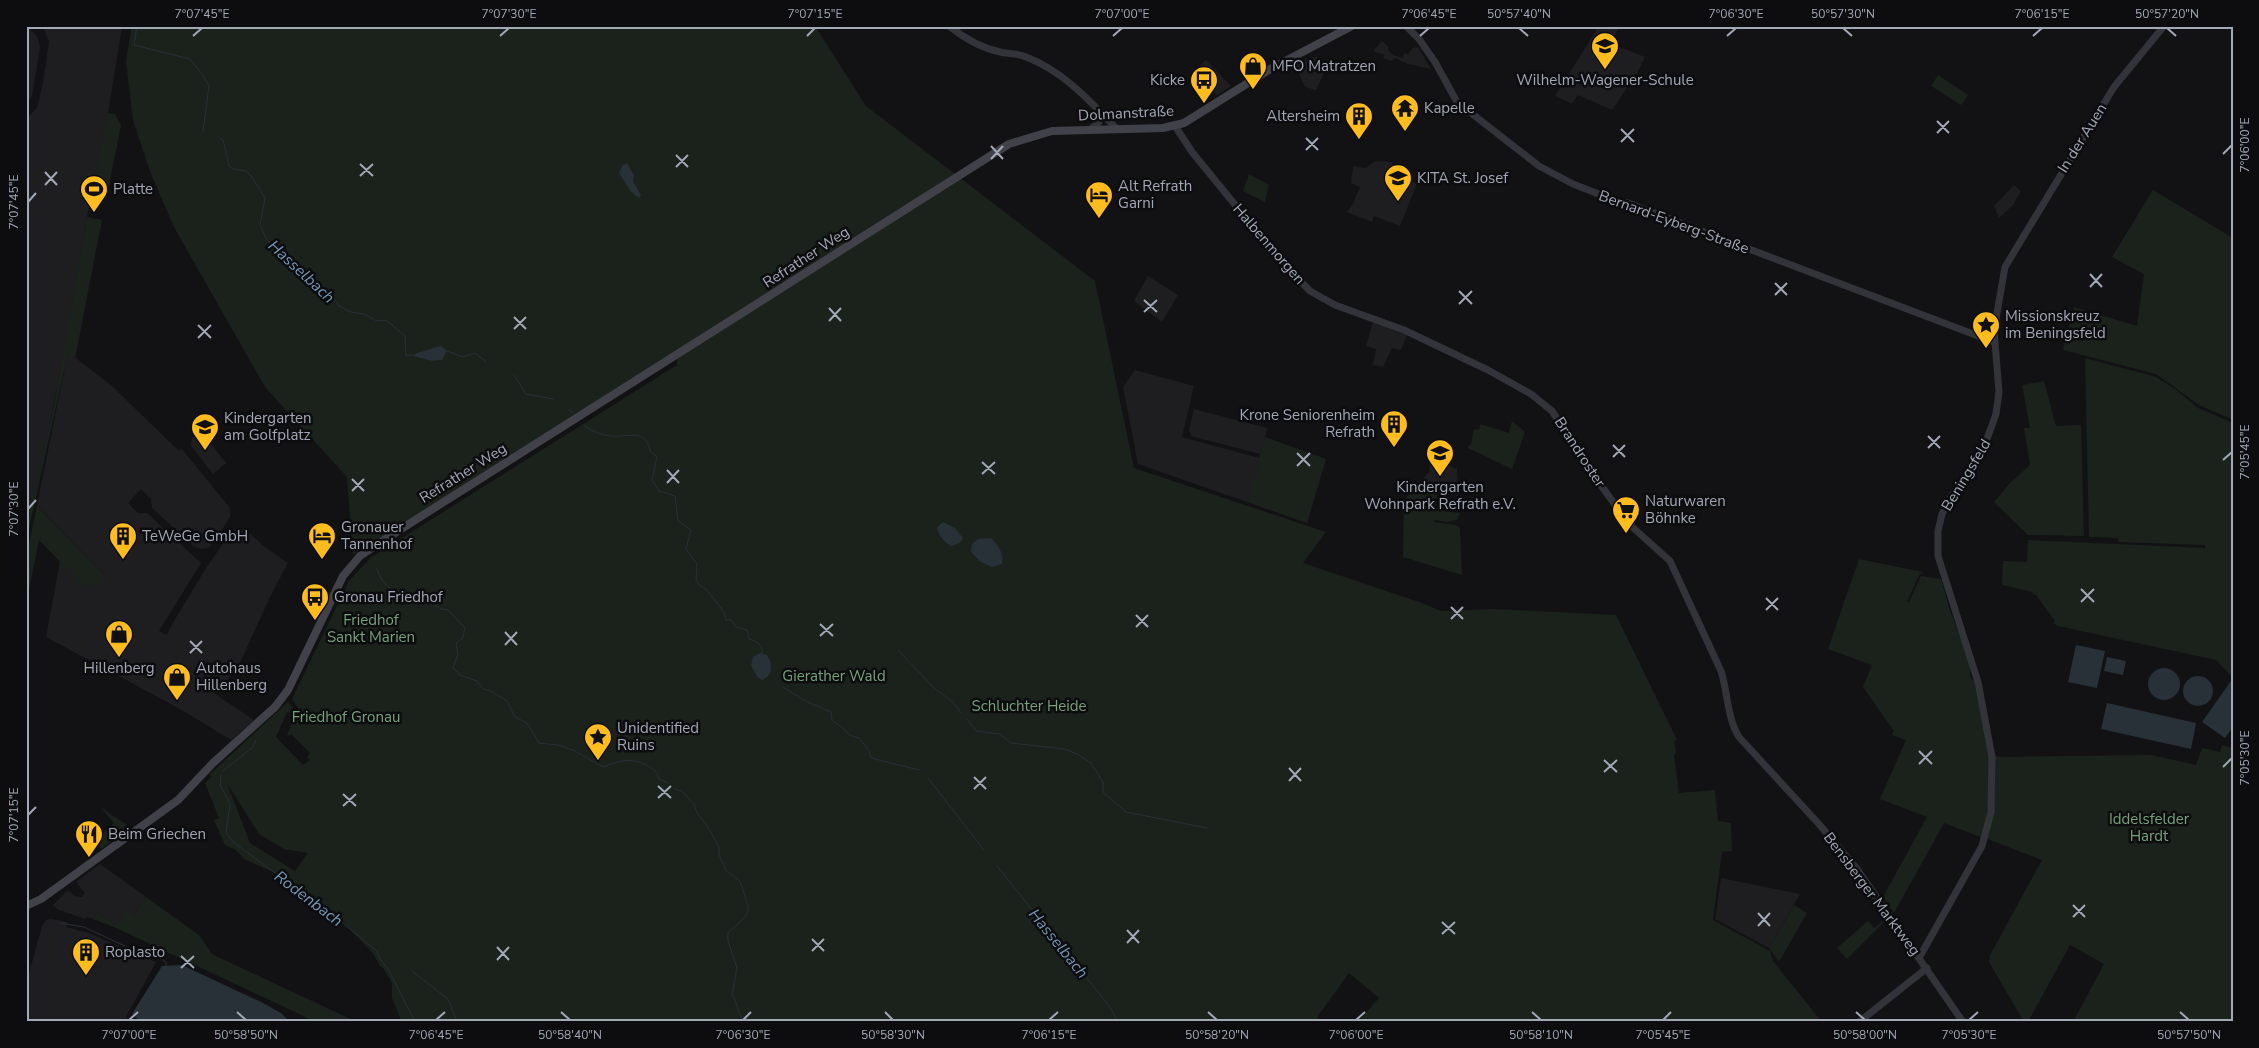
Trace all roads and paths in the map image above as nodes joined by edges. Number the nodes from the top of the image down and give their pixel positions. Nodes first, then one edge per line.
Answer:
1 (949, 26) edge
2 (1352, 26) edge
3 (1406, 26) edge
4 (2164, 26) edge
5 (1101, 113) junction
6 (1175, 126) junction
7 (1116, 128) junction
8 (1091, 129) junction
9 (948, 182) joint
10 (2011, 256) joint
11 (1994, 342) junction
12 (1446, 350) joint
13 (1734, 728) joint
14 (26, 906) edge
15 (1920, 958) junction
16 (1926, 968) junction
17 (1859, 1022) edge
18 (1963, 1022) edge

1 - 5 street
2 - 6 main road, Dolmanstraße
3 - 11 street, Bernard-Eyberg-Straße
4 - 10 street, In der Auen
5 - 7 street
5 - 8 street
6 - 7 main road, Dolmanstraße
6 - 12 street, Halbenmorgen
7 - 8 main road, Dolmanstraße
8 - 9 main road, Dolmanstraße
9 - 14 main road, Refrather Weg
10 - 11 street, Beningsfeld
11 - 15 street, Beningsfeld
12 - 13 street, Brandroster
13 - 15 street, Bensberger Marktweg
15 - 16 street, Bensberger Marktweg
16 - 17 street
16 - 18 street, Bensberger Marktweg

